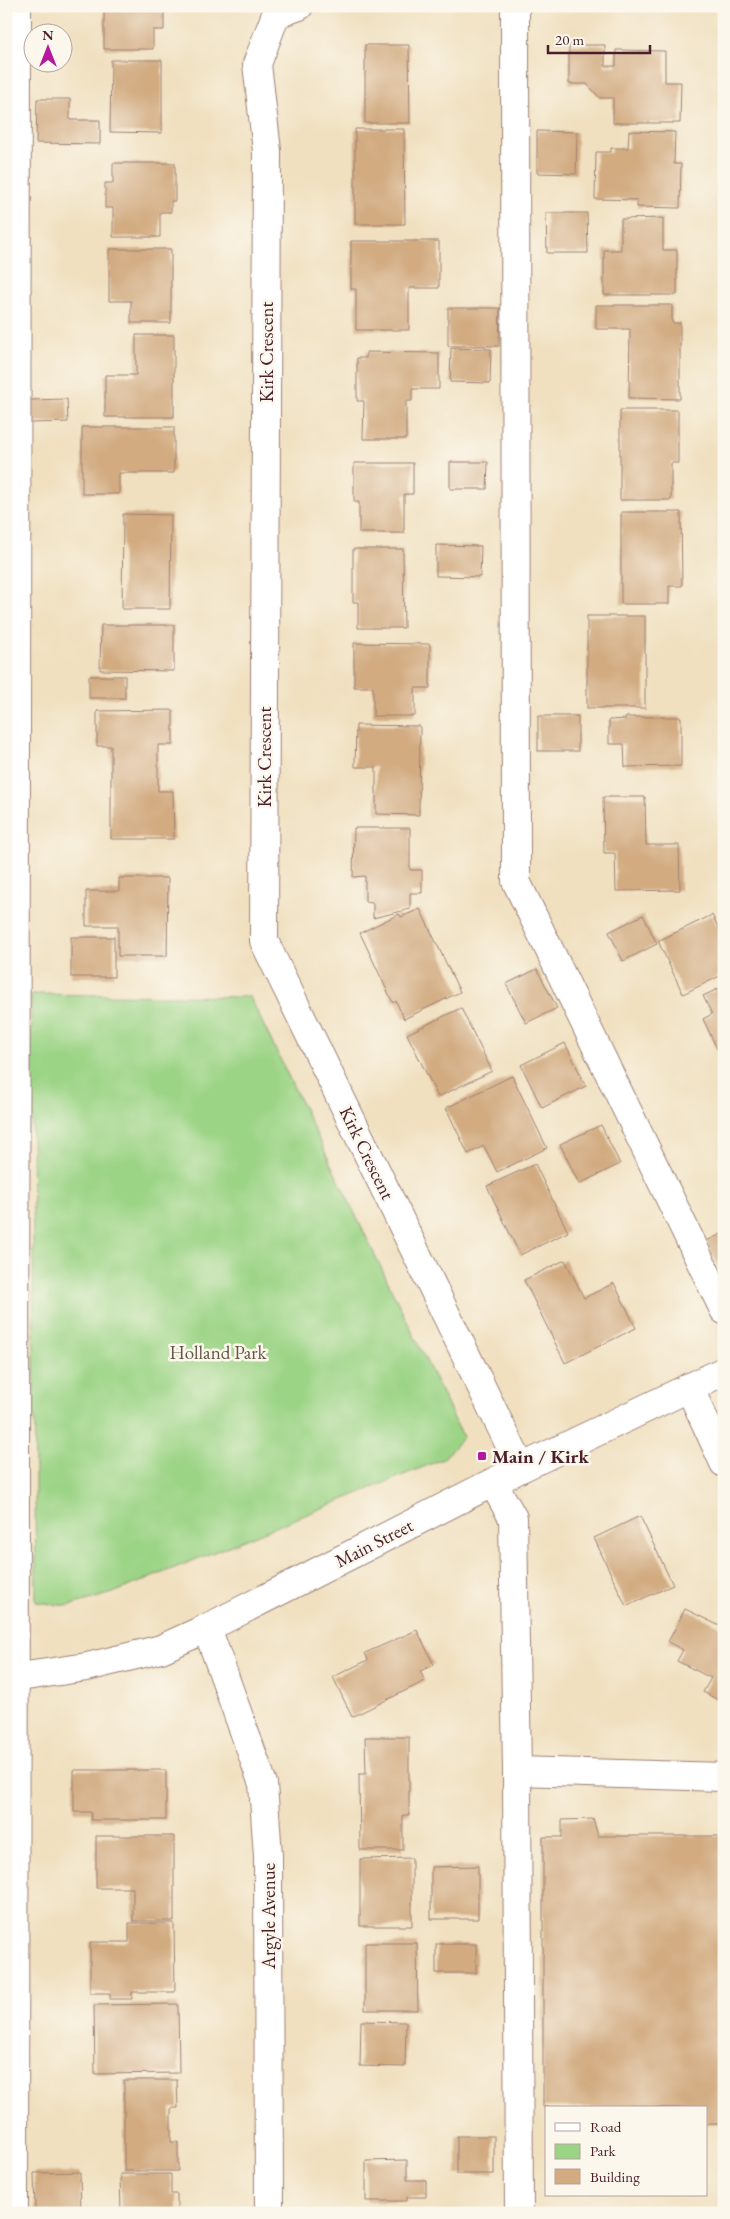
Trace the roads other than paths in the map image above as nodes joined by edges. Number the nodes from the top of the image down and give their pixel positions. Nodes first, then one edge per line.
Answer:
1 (17, 6) edge
2 (299, 6) edge
3 (515, 6) edge
4 (724, 1310) edge
5 (724, 1371) edge
6 (689, 1387) junction
7 (724, 1463) edge
8 (521, 1468) junction
9 (493, 1482) junction
10 (207, 1628) junction
11 (9, 1678) edge
12 (517, 1771) junction
13 (724, 1777) edge
14 (11, 1904) edge
15 (14, 2213) edge
16 (269, 2213) edge
17 (519, 2213) edge

1 - 11 street
2 - 8 street, Kirk Crescent
3 - 4 street
5 - 6 street, Main Street
6 - 7 street
6 - 8 street, Main Street
8 - 9 street, Main Street
9 - 10 street, Main Street
9 - 12 street
10 - 11 street, Main Street
10 - 16 street, Argyle Avenue
11 - 14 street
12 - 13 street
12 - 17 street
14 - 15 street

